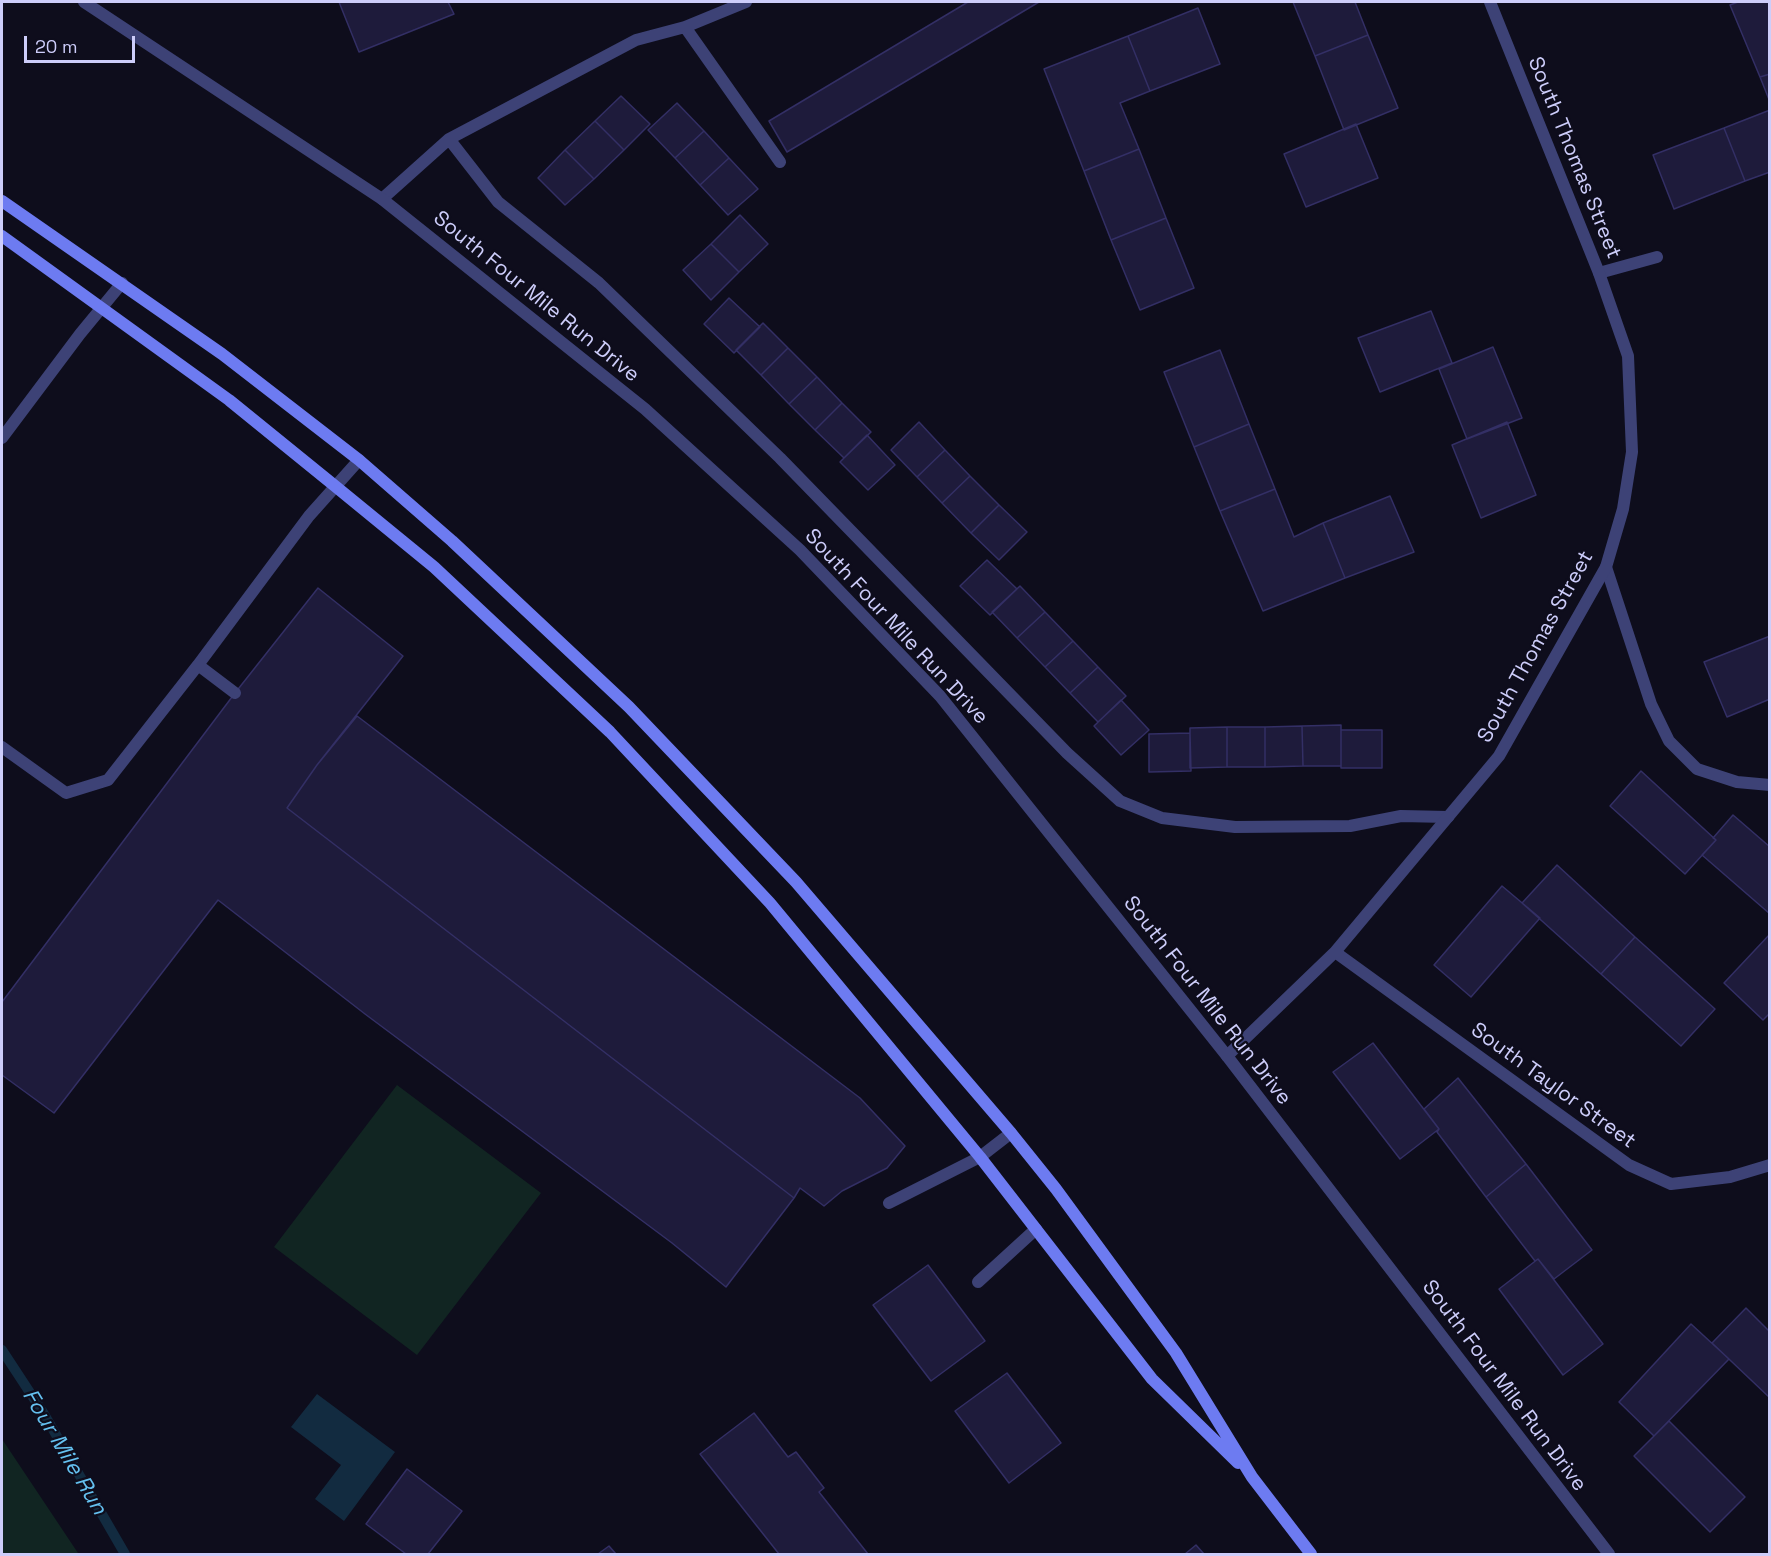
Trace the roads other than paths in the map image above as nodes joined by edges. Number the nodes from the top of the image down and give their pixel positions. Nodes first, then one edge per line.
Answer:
1 (84, 2) edge
2 (746, 2) edge
3 (1490, 2) edge
4 (685, 27) junction
5 (448, 139) junction
6 (780, 162) dead end
7 (382, 199) junction
8 (2, 201) edge
9 (2, 236) edge
10 (1657, 257) dead end
11 (1599, 273) junction
12 (122, 283) junction
13 (103, 308) junction
14 (2, 438) edge
15 (359, 460) junction
16 (335, 486) junction
17 (1606, 567) junction
18 (198, 665) junction
19 (235, 693) dead end
20 (2, 747) edge
21 (1770, 784) edge
22 (1448, 817) junction
23 (1335, 952) junction
24 (1227, 1056) junction
25 (1011, 1133) junction
26 (980, 1157) junction
27 (1770, 1165) edge
28 (889, 1203) dead end
29 (1036, 1229) junction
30 (978, 1282) dead end
31 (1252, 1477) junction
32 (1311, 1554) edge
33 (1609, 1554) edge

1 - 7 street, South Four Mile Run Drive
2 - 4 street
3 - 11 street, South Thomas Street
4 - 5 street
4 - 6 street
5 - 7 street
5 - 22 street
7 - 24 street, South Four Mile Run Drive
8 - 12 main road
9 - 13 main road
10 - 11 street
11 - 17 street, South Thomas Street
12 - 13 street
12 - 15 main road
13 - 14 street
13 - 16 main road
15 - 16 street
15 - 25 main road
16 - 18 street
16 - 26 main road
17 - 21 street
17 - 22 street, South Thomas Street
18 - 19 street
18 - 20 street
22 - 23 street, South Thomas Street
23 - 24 street, South Thomas Street
23 - 27 street, South Taylor Street
24 - 33 street, South Four Mile Run Drive
25 - 26 street
25 - 31 main road
26 - 28 street
26 - 29 main road
29 - 30 street
29 - 31 main road
31 - 32 main road

